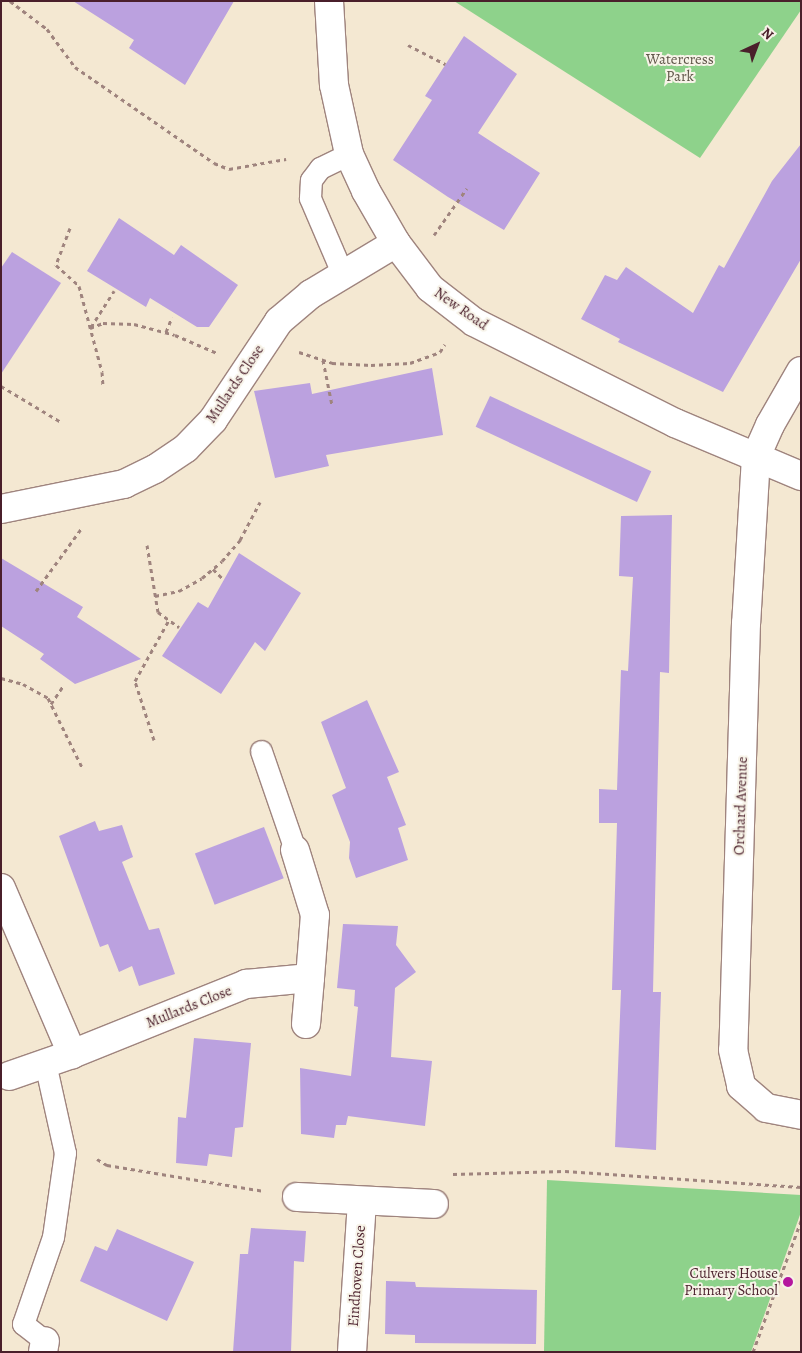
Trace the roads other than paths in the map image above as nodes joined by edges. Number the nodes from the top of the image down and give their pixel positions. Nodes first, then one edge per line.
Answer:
1 (330, 1) edge
2 (349, 154) junction
3 (396, 243) junction
4 (343, 275) junction
5 (801, 371) edge
6 (756, 457) junction
7 (801, 476) edge
8 (1, 509) edge
9 (261, 751) dead end
10 (295, 850) joint
11 (1, 888) edge
12 (310, 978) junction
13 (306, 1024) dead end
14 (72, 1054) junction
15 (45, 1063) junction
16 (9, 1076) dead end
17 (801, 1115) edge
18 (298, 1197) road end
19 (362, 1201) junction
20 (434, 1204) road end
21 (44, 1346) edge
22 (352, 1352) edge

1 - 2 street, New Road
2 - 3 street, New Road
2 - 4 lane
3 - 4 street, Mullards Close
3 - 6 street, New Road
4 - 8 street, Mullards Close
5 - 6 street
6 - 7 street, New Road
6 - 17 street, Orchard Avenue
9 - 10 lane
10 - 12 street
11 - 14 street
12 - 13 street
12 - 14 street, Mullards Close
14 - 15 street, Mullards Close
15 - 16 street, Mullards Close
15 - 21 lane
18 - 19 street
19 - 20 street
19 - 22 street, Eindhoven Close

